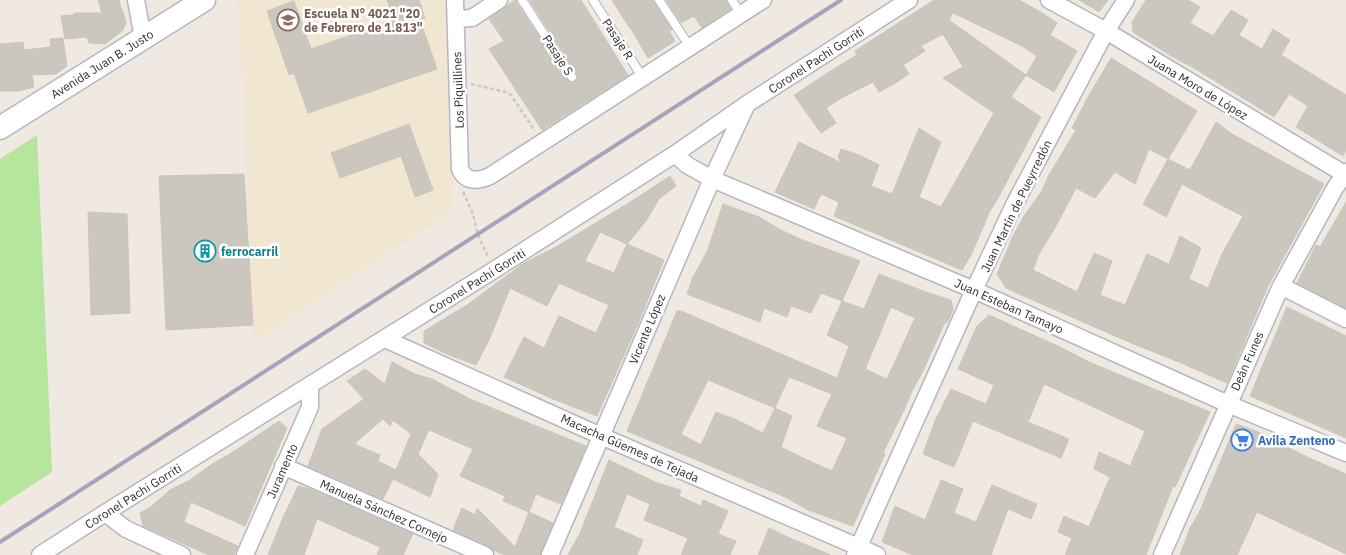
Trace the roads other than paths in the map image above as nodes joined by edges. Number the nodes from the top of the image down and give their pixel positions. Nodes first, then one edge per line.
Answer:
1 (136, 0) edge
2 (204, 0) edge
3 (455, 0) edge
4 (499, 0) edge
5 (522, 0) edge
6 (594, 0) edge
7 (659, 0) edge
8 (732, 0) edge
9 (763, 0) edge
10 (909, 0) edge
11 (1049, 0) edge
12 (1126, 0) edge
13 (741, 14) junction
14 (456, 19) junction
15 (1106, 32) junction
16 (143, 38) junction
17 (690, 47) junction
18 (572, 77) road end
19 (643, 78) junction
20 (747, 104) junction
21 (0, 128) edge
22 (675, 154) junction
23 (1346, 174) edge
24 (712, 179) junction
25 (1281, 286) junction
26 (974, 290) junction
27 (1346, 319) edge
28 (385, 339) junction
29 (310, 385) junction
30 (1228, 404) junction
31 (601, 436) junction
32 (1346, 453) edge
33 (283, 466) junction
34 (105, 513) junction
35 (856, 551) edge
36 (40, 555) edge
37 (182, 555) edge
38 (245, 555) edge
39 (485, 555) edge
40 (550, 555) edge
41 (877, 555) edge
42 (1162, 555) edge

1 - 16 street
2 - 16 street, Avenida Juan B. Justo
3 - 14 street, Los Piquillines
4 - 14 street
5 - 18 lane, Pasaje S
6 - 19 lane, Pasaje R
7 - 17 lane
8 - 13 lane
9 - 13 street
10 - 20 street, Coronel Pachi Gorriti
11 - 15 street, Juana Moro de López
12 - 15 street, Juan Martín de Pueyrredón
13 - 17 street
14 - 19 street, Los Piquillines
15 - 23 street, Juana Moro de López
15 - 26 street, Juan Martín de Pueyrredón
16 - 21 street, Avenida Juan B. Justo
17 - 19 street
20 - 22 street, Coronel Pachi Gorriti
20 - 24 street, Vicente López
22 - 24 street, Juan Esteban Tamayo
22 - 28 street, Coronel Pachi Gorriti
23 - 25 street, Deán Funes
24 - 26 street, Juan Esteban Tamayo
24 - 31 street, Vicente López
25 - 27 street
25 - 30 street, Deán Funes
26 - 30 street, Juan Esteban Tamayo
26 - 35 street, Juan Martín de Pueyrredón
28 - 29 street, Coronel Pachi Gorriti
28 - 31 street, Macacha Güemes de Tejada
29 - 33 street, Juramento
29 - 34 street, Coronel Pachi Gorriti
30 - 32 street, Juan Esteban Tamayo
30 - 42 street, Deán Funes
31 - 35 street, Macacha Güemes de Tejada
31 - 40 street, Vicente López
33 - 38 street, Juramento
33 - 39 street, Manuela Sánchez Cornejo
34 - 36 street, Coronel Pachi Gorriti
34 - 37 street
35 - 41 street, Macacha Güemes de Tejada

